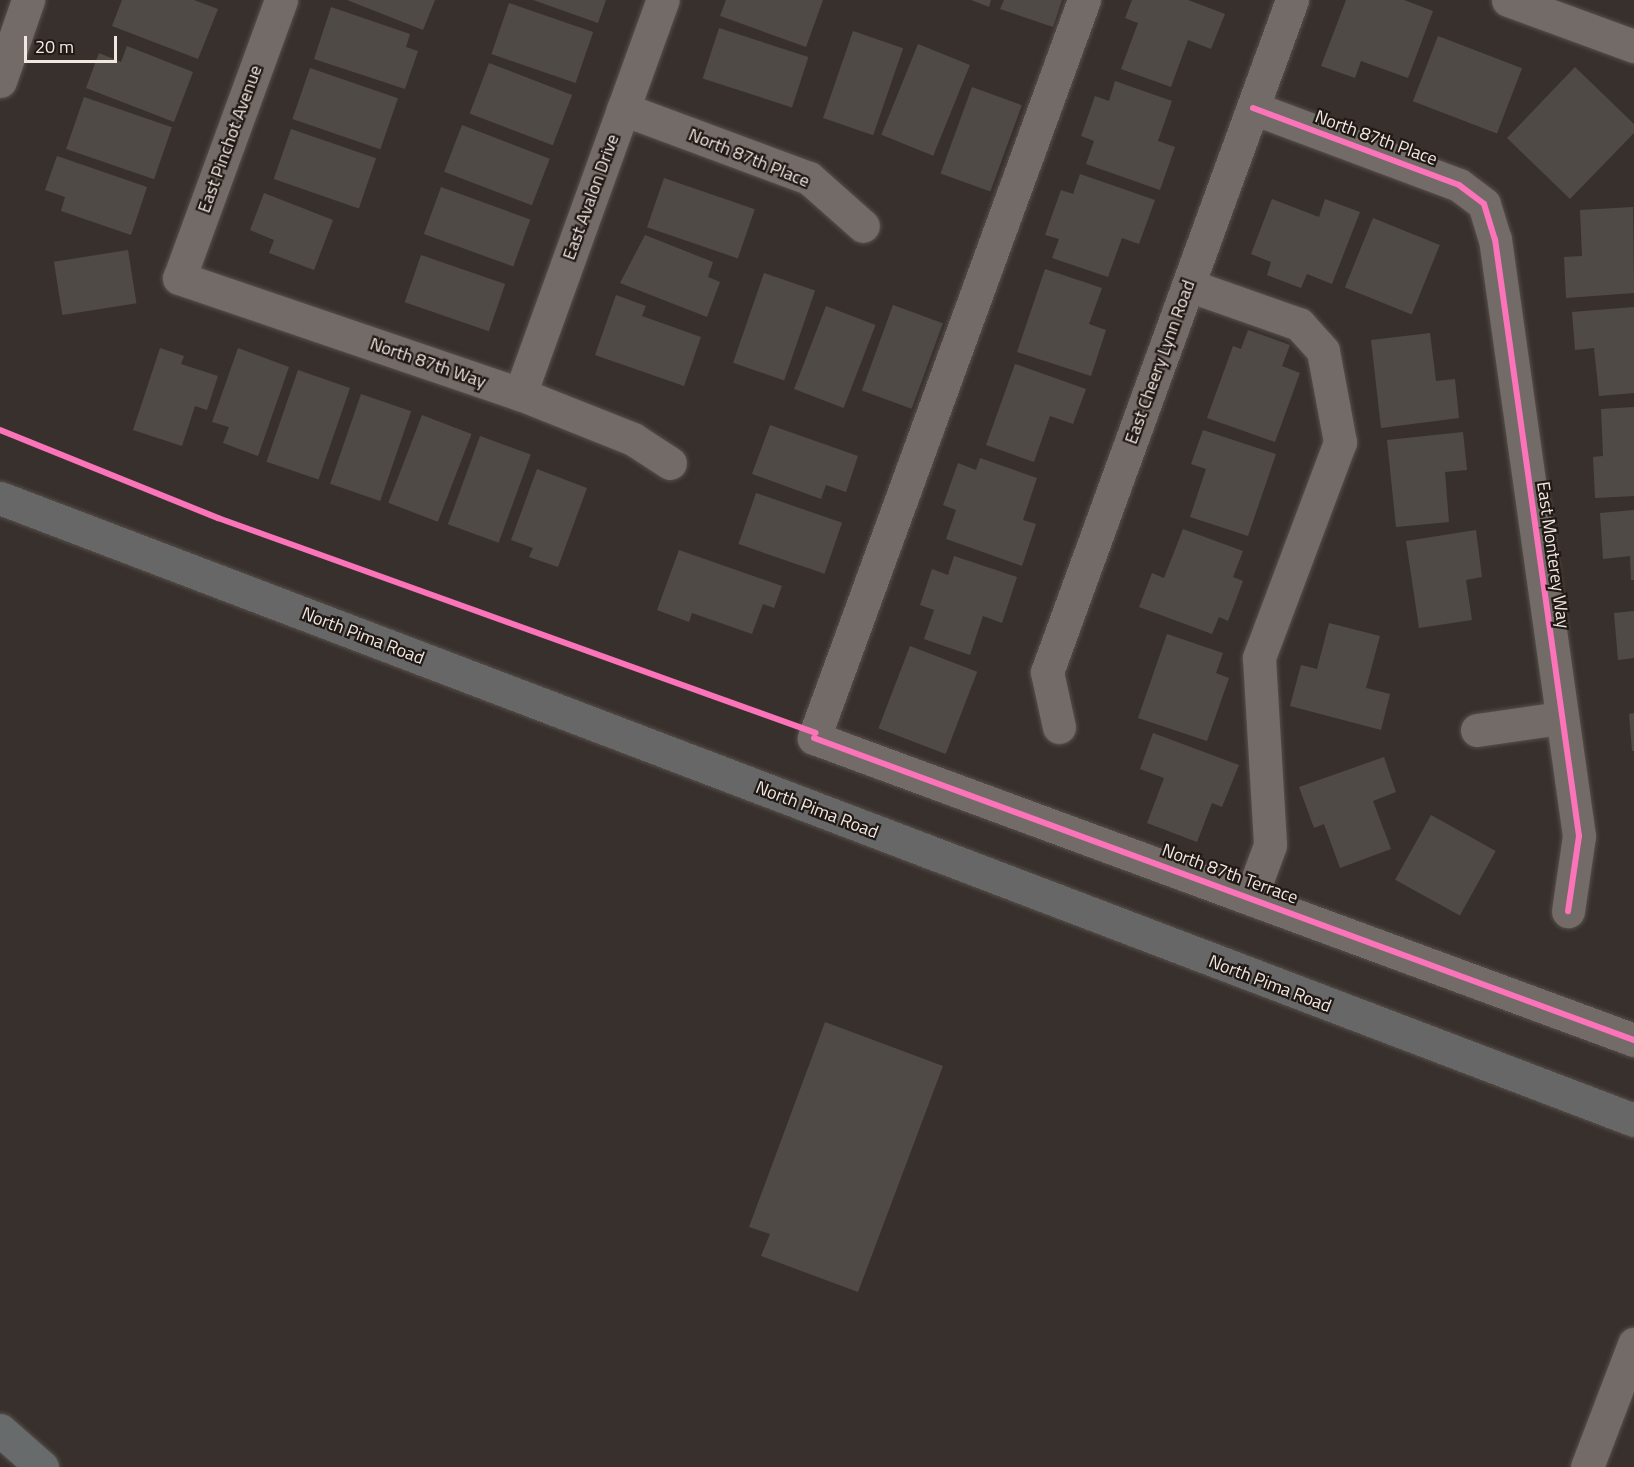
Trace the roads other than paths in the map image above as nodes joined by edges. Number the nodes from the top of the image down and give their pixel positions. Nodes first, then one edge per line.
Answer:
1 (28, 0) edge
2 (281, 0) edge
3 (663, 0) edge
4 (1084, 0) edge
5 (1292, 0) edge
6 (1508, 0) edge
7 (1634, 46) edge
8 (0, 81) edge
9 (1253, 108) junction
10 (623, 109) junction
11 (1484, 204) joint
12 (863, 226) dead end
13 (179, 278) joint
14 (1188, 285) junction
15 (520, 394) junction
16 (670, 463) dead end
17 (0, 498) edge
18 (1560, 718) junction
19 (1059, 727) dead end
20 (1477, 730) dead end
21 (1251, 897) junction
22 (1568, 911) dead end
23 (1634, 1040) edge
24 (1634, 1120) edge
25 (1634, 1344) edge
26 (0, 1430) edge
27 (42, 1467) edge
28 (1587, 1467) edge

1 - 8 street
2 - 13 street, East Pinchot Avenue
3 - 10 street, East Avalon Drive
4 - 21 street, North 87th Terrace
5 - 9 street, East Cheery Lynn Road
6 - 7 street
9 - 11 street, North 87th Place
9 - 14 street, East Cheery Lynn Road
10 - 12 street, North 87th Place
10 - 15 street, East Avalon Drive
11 - 18 street, East Monterey Way
13 - 15 street, North 87th Way
14 - 19 street, East Cheery Lynn Road
14 - 21 street
15 - 16 street, North 87th Way
17 - 24 main road, North Pima Road
18 - 20 street
18 - 22 street, East Monterey Way
21 - 23 street, North 87th Terrace
25 - 28 street
26 - 27 highway

